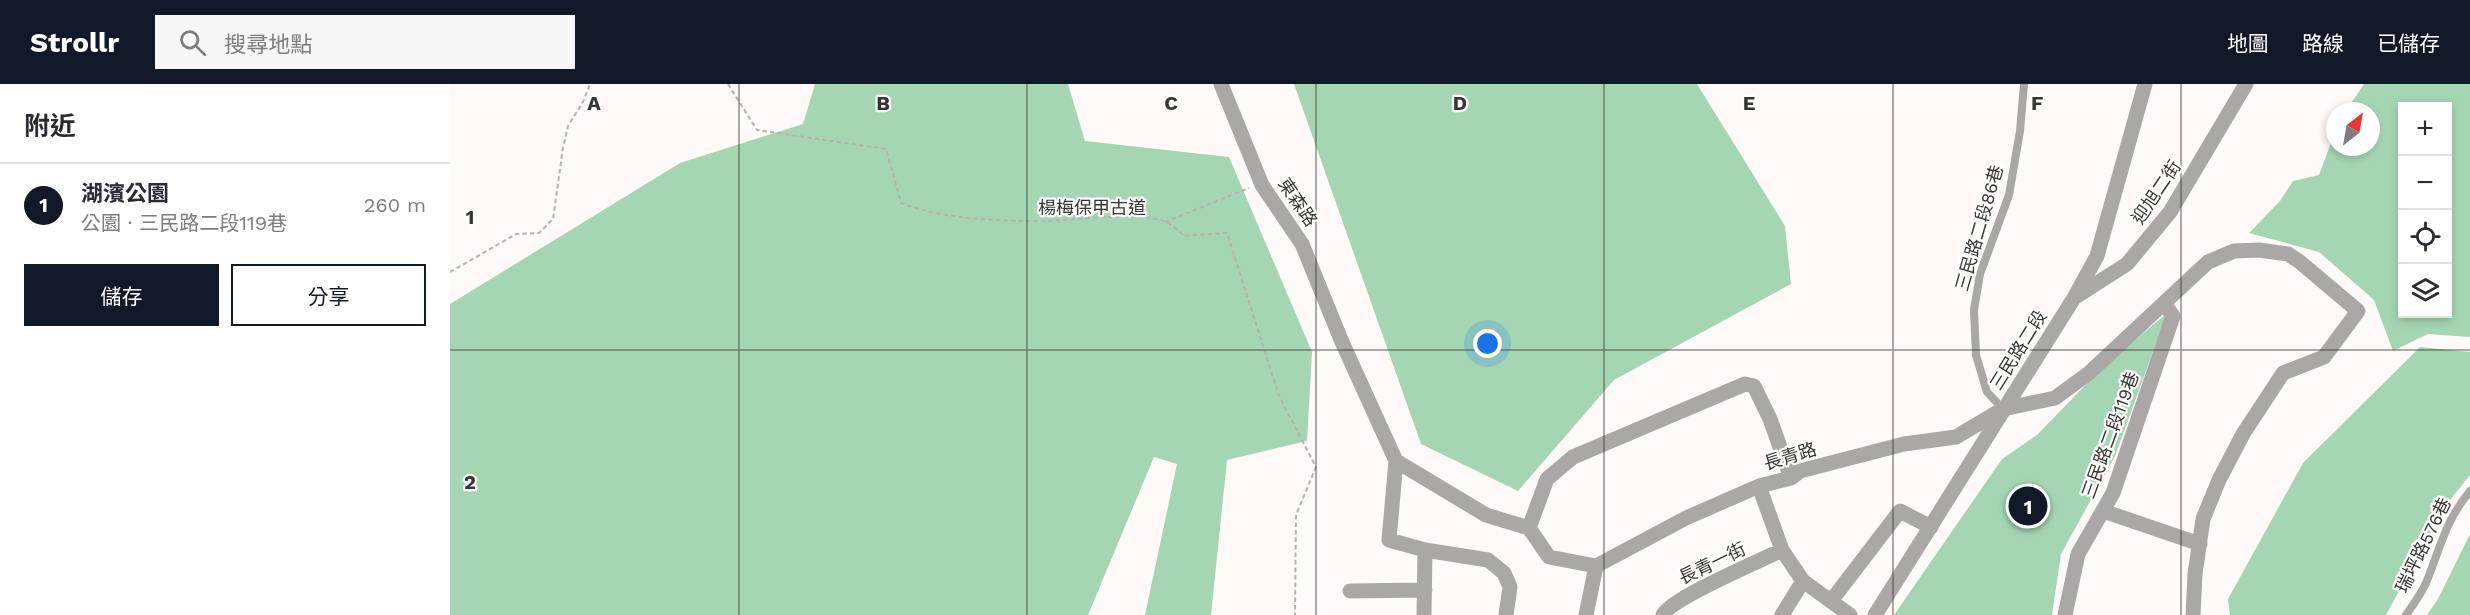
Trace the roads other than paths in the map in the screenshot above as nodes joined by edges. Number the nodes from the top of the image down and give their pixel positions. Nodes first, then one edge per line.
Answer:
1 (1221, 84) edge
2 (2024, 84) edge
3 (2145, 84) edge
4 (2246, 84) edge
5 (2073, 298) junction
6 (2164, 303) junction
7 (2003, 409) junction
8 (1396, 461) junction
9 (1791, 478) junction
10 (1759, 486) junction
11 (2470, 491) edge
12 (2103, 511) junction
13 (1931, 527) junction
14 (1529, 528) junction
15 (2200, 544) junction
16 (1425, 550) junction
17 (1782, 550) junction
18 (1596, 566) junction
19 (1803, 581) junction
20 (1425, 590) junction
21 (1350, 591) dead end
22 (1831, 601) junction
23 (1424, 615) edge
24 (1506, 615) edge
25 (1586, 615) edge
26 (1663, 615) edge
27 (1782, 615) edge
28 (1850, 615) edge
29 (1875, 615) edge
30 (2065, 615) edge
31 (2193, 615) edge
32 (2406, 615) edge

1 - 8 street, 東森路
2 - 7 lane, 三民路二段86巷
3 - 5 street, 三民路二段
4 - 5 street, 迎旭二街
5 - 7 street, 三民路二段
6 - 7 street
6 - 12 street, 三民路二段119巷
6 - 15 street
7 - 9 street, 長青路
7 - 13 street, 三民路二段
8 - 14 street
8 - 16 street
9 - 10 street, 長青路
9 - 14 street
10 - 17 street
10 - 18 street, 長青路
11 - 32 lane, 瑞坪路576巷
12 - 15 street
12 - 30 street, 三民路二段119巷
13 - 22 street
13 - 29 street, 三民路二段
14 - 18 street
15 - 31 street
16 - 20 street
16 - 24 street
17 - 19 street
17 - 26 street, 長青一街
18 - 25 street
19 - 22 street
19 - 27 street
20 - 21 street
20 - 23 street
22 - 28 street

